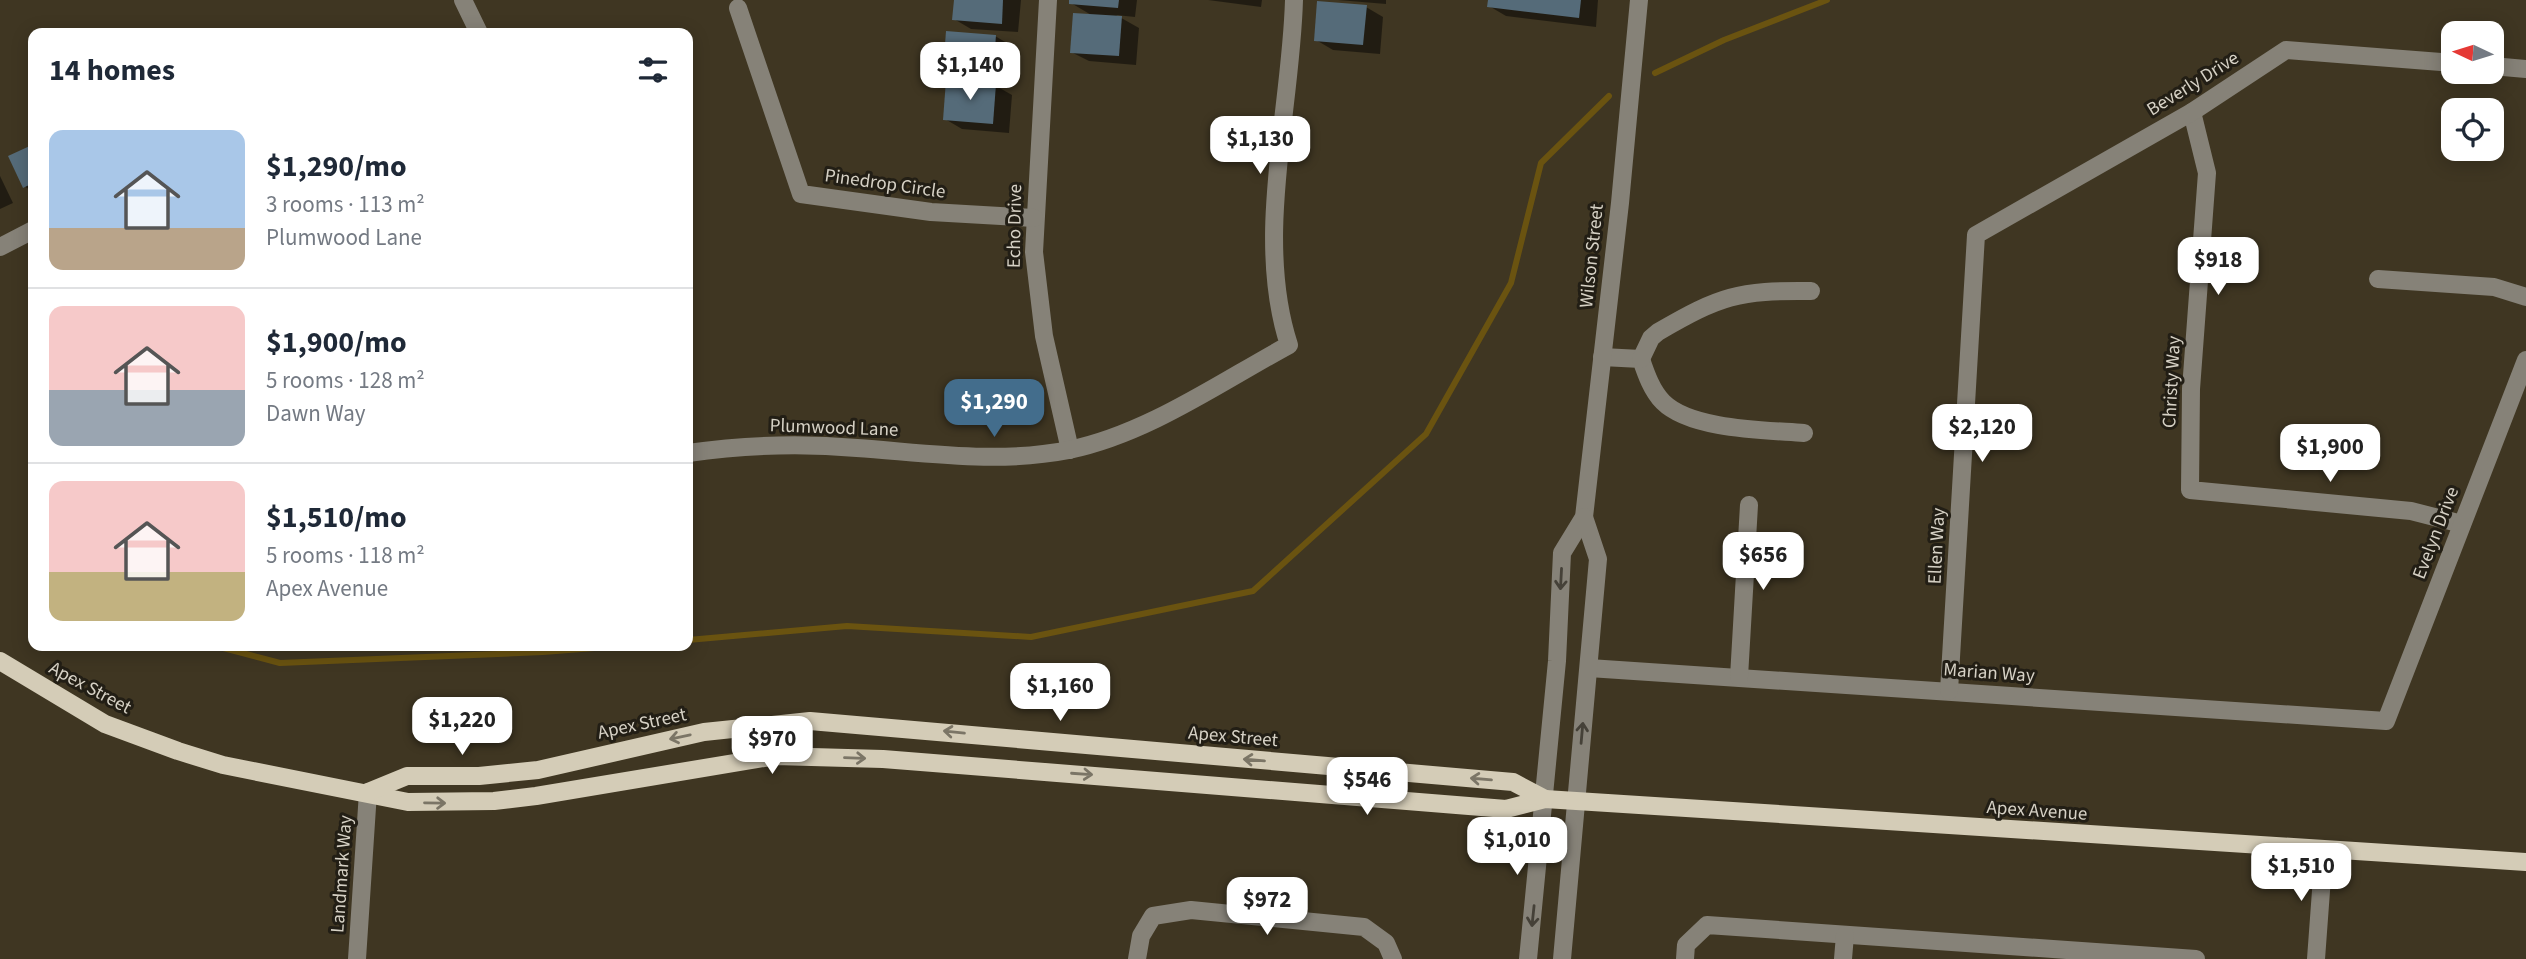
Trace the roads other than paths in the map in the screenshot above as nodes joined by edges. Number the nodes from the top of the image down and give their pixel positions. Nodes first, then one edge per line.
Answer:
1 (463, 0) edge
2 (1048, 0) edge
3 (1294, 0) edge
4 (1639, 0) edge
5 (738, 8) dead end
6 (473, 28) edge
7 (2441, 62) edge
8 (2504, 67) edge
9 (2526, 69) edge
10 (2192, 112) junction
11 (1034, 218) junction
12 (28, 233) edge
13 (1976, 235) joint
14 (0, 247) edge
15 (2378, 279) dead end
16 (1811, 291) dead end
17 (2526, 298) edge
18 (1602, 357) junction
19 (1641, 359) junction
20 (2526, 360) edge
21 (1804, 433) dead end
22 (1070, 450) junction
23 (693, 453) edge
24 (1749, 505) dead end
25 (1584, 517) junction
26 (2462, 524) junction
27 (0, 661) edge
28 (1588, 668) junction
29 (1739, 677) junction
30 (1949, 691) junction
31 (2386, 721) joint
32 (368, 792) junction
33 (1545, 799) junction
34 (1576, 801) junction
35 (2325, 850) junction
36 (2526, 862) edge
37 (1844, 935) junction
38 (1390, 951) edge
39 (357, 959) edge
40 (1137, 959) edge
41 (1528, 959) edge
42 (1562, 959) edge
43 (1685, 959) edge
44 (1843, 959) edge
45 (2196, 959) edge
46 (2316, 959) edge

1 - 6 street
2 - 11 street, Echo Drive
3 - 22 street, Plumwood Lane
4 - 18 street, Wilson Street
5 - 11 street, Pinedrop Circle
7 - 10 street, Beverly Drive
8 - 9 street
10 - 13 street, Beverly Drive
10 - 26 street, Christy Way
11 - 22 street, Echo Drive
12 - 14 street
13 - 30 street, Ellen Way
15 - 17 street
16 - 19 street
18 - 19 street
18 - 25 street, Wilson Street
19 - 21 street
20 - 26 street, Evelyn Drive
22 - 23 street, Plumwood Lane
24 - 29 street
25 - 28 street, Wilson Street
25 -> 33 street, Wilson Street
26 - 31 street, Evelyn Drive
27 - 32 main road, Apex Street
28 - 29 street, Marian Way
34 -> 28 street, Wilson Street
29 - 30 street, Marian Way
30 - 31 street, Marian Way
32 -> 33 main road, Apex Street
33 -> 32 main road, Apex Street
32 - 39 street, Landmark Way
33 - 34 main road, Apex Avenue
33 -> 41 street, Wilson Street
34 - 35 main road, Apex Avenue
34 - 42 street, Wilson Street
35 - 36 main road, Apex Avenue
35 - 46 street
37 - 43 street
37 - 44 street
37 - 45 street
38 - 40 street

